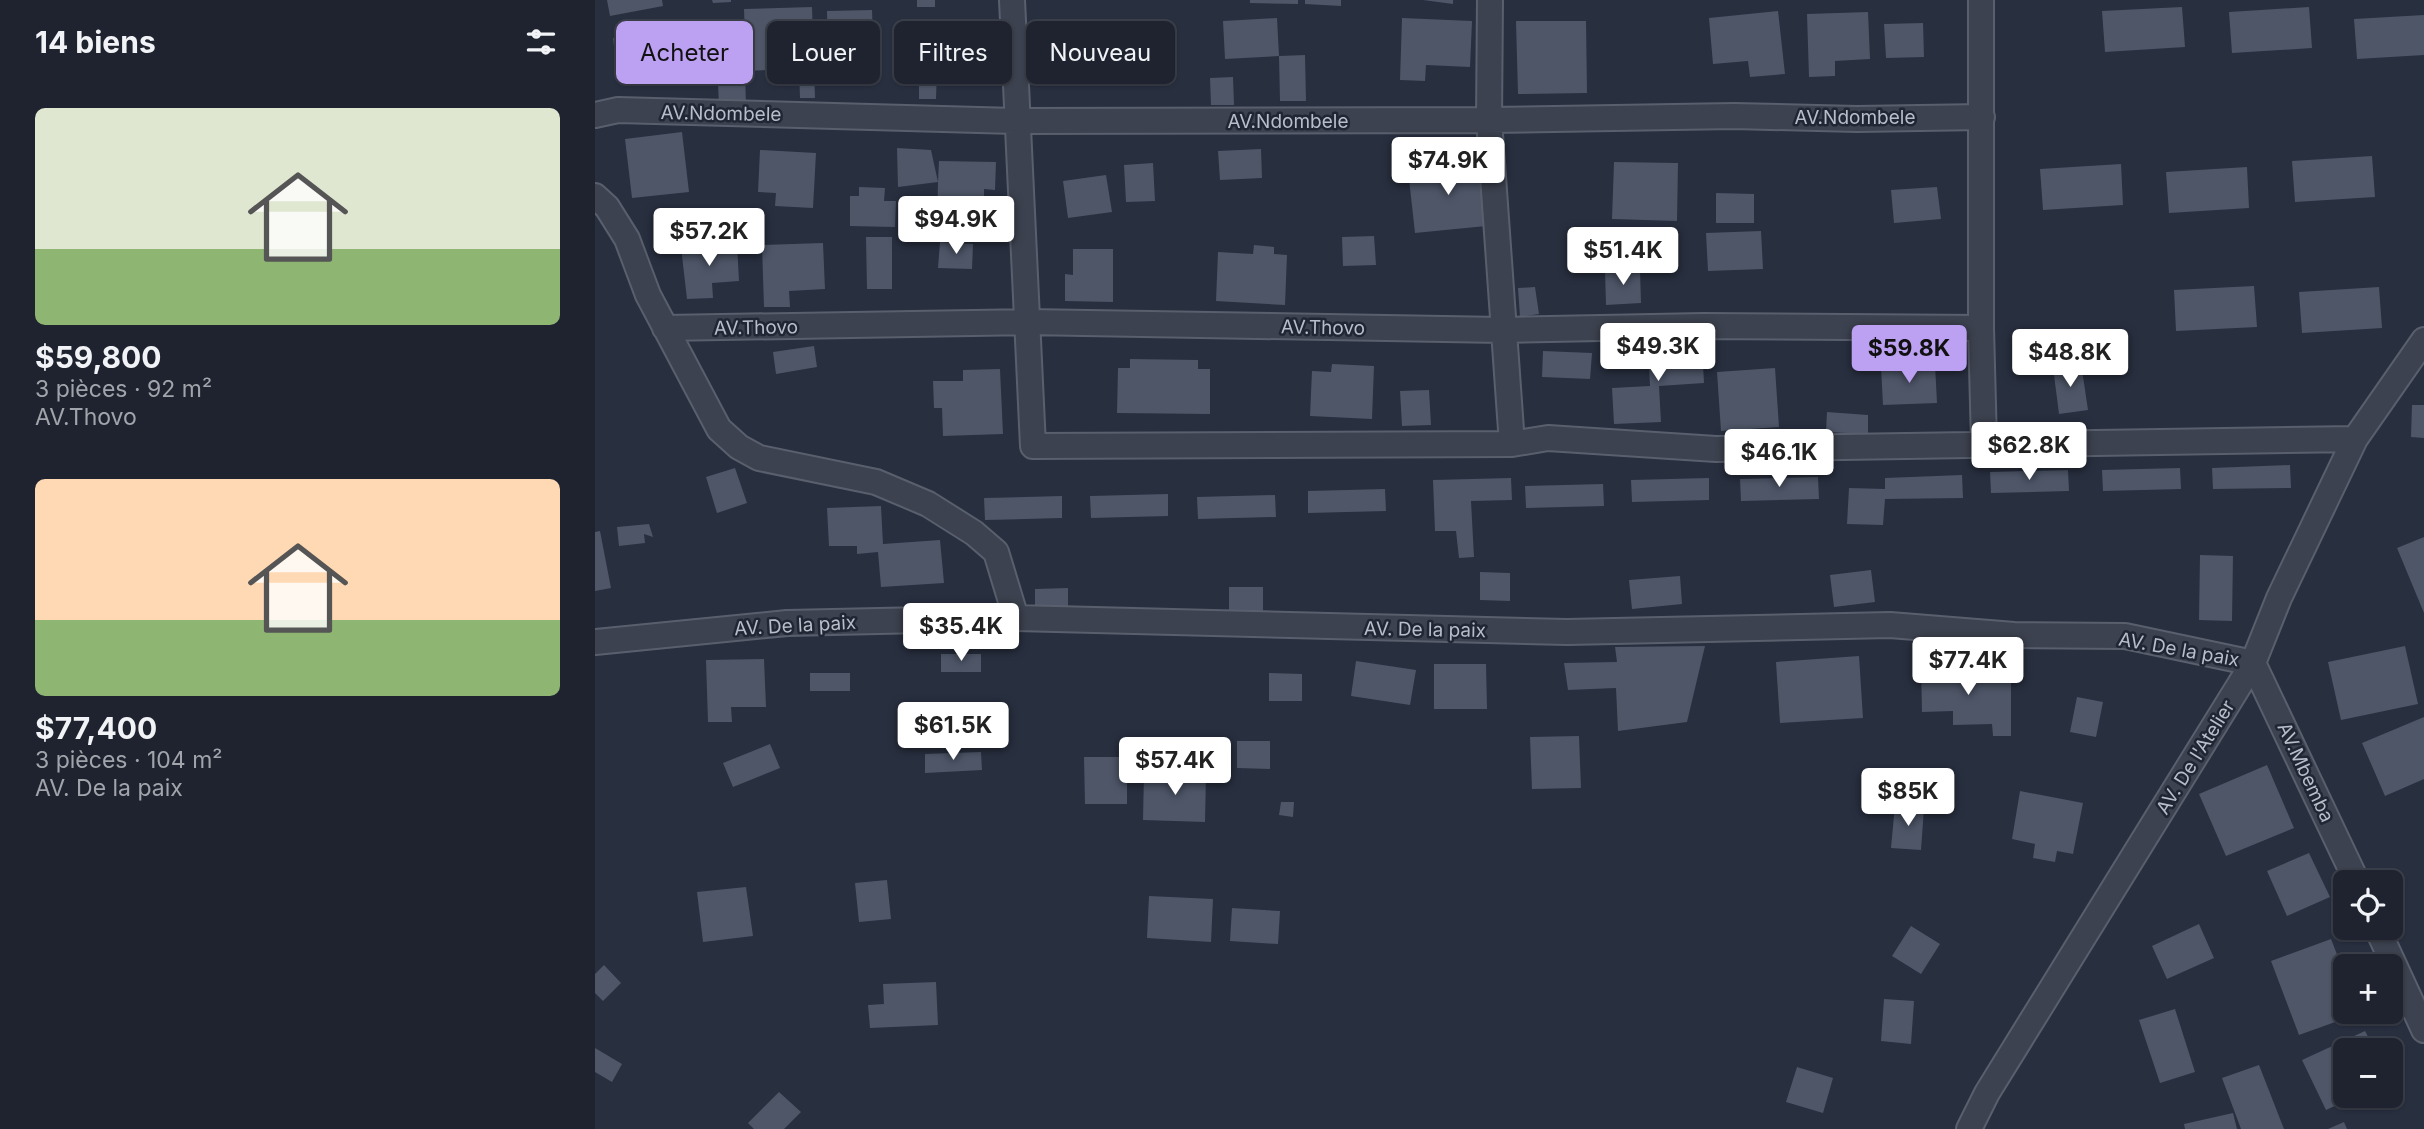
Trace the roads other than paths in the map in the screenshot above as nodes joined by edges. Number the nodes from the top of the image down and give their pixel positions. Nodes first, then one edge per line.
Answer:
1 (1012, 0) edge
2 (1490, 0) edge
3 (1981, 0) edge
4 (595, 115) edge
5 (1982, 117) junction
6 (1489, 120) junction
7 (1015, 121) junction
8 (595, 196) edge
9 (1027, 322) junction
10 (665, 328) junction
11 (1981, 328) junction
12 (1502, 330) junction
13 (2424, 340) edge
14 (2355, 439) junction
15 (1985, 443) junction
16 (1513, 444) junction
17 (1016, 618) junction
18 (595, 642) edge
19 (2253, 663) junction
20 (2351, 870) edge
21 (2383, 940) edge
22 (2424, 1030) edge
23 (1969, 1129) edge

1 - 7 street
2 - 6 street
3 - 5 street
4 - 7 street, AV.Ndombele
5 - 6 street, AV.Ndombele
5 - 11 street
6 - 7 street, AV.Ndombele
6 - 12 street
7 - 9 street
8 - 10 street
9 - 10 street, AV.Thovo
9 - 12 street, AV.Thovo
9 - 16 street
10 - 17 street
11 - 12 street, AV.Thovo
11 - 15 street
12 - 16 street
13 - 14 street, AV. De l'Atelier
14 - 15 street
14 - 19 street, AV. De l'Atelier
15 - 16 street
17 - 18 street, AV. De la paix
17 - 19 street, AV. De la paix
19 - 20 street, AV.Mbemba
19 - 23 street, AV. De l'Atelier
21 - 22 street

